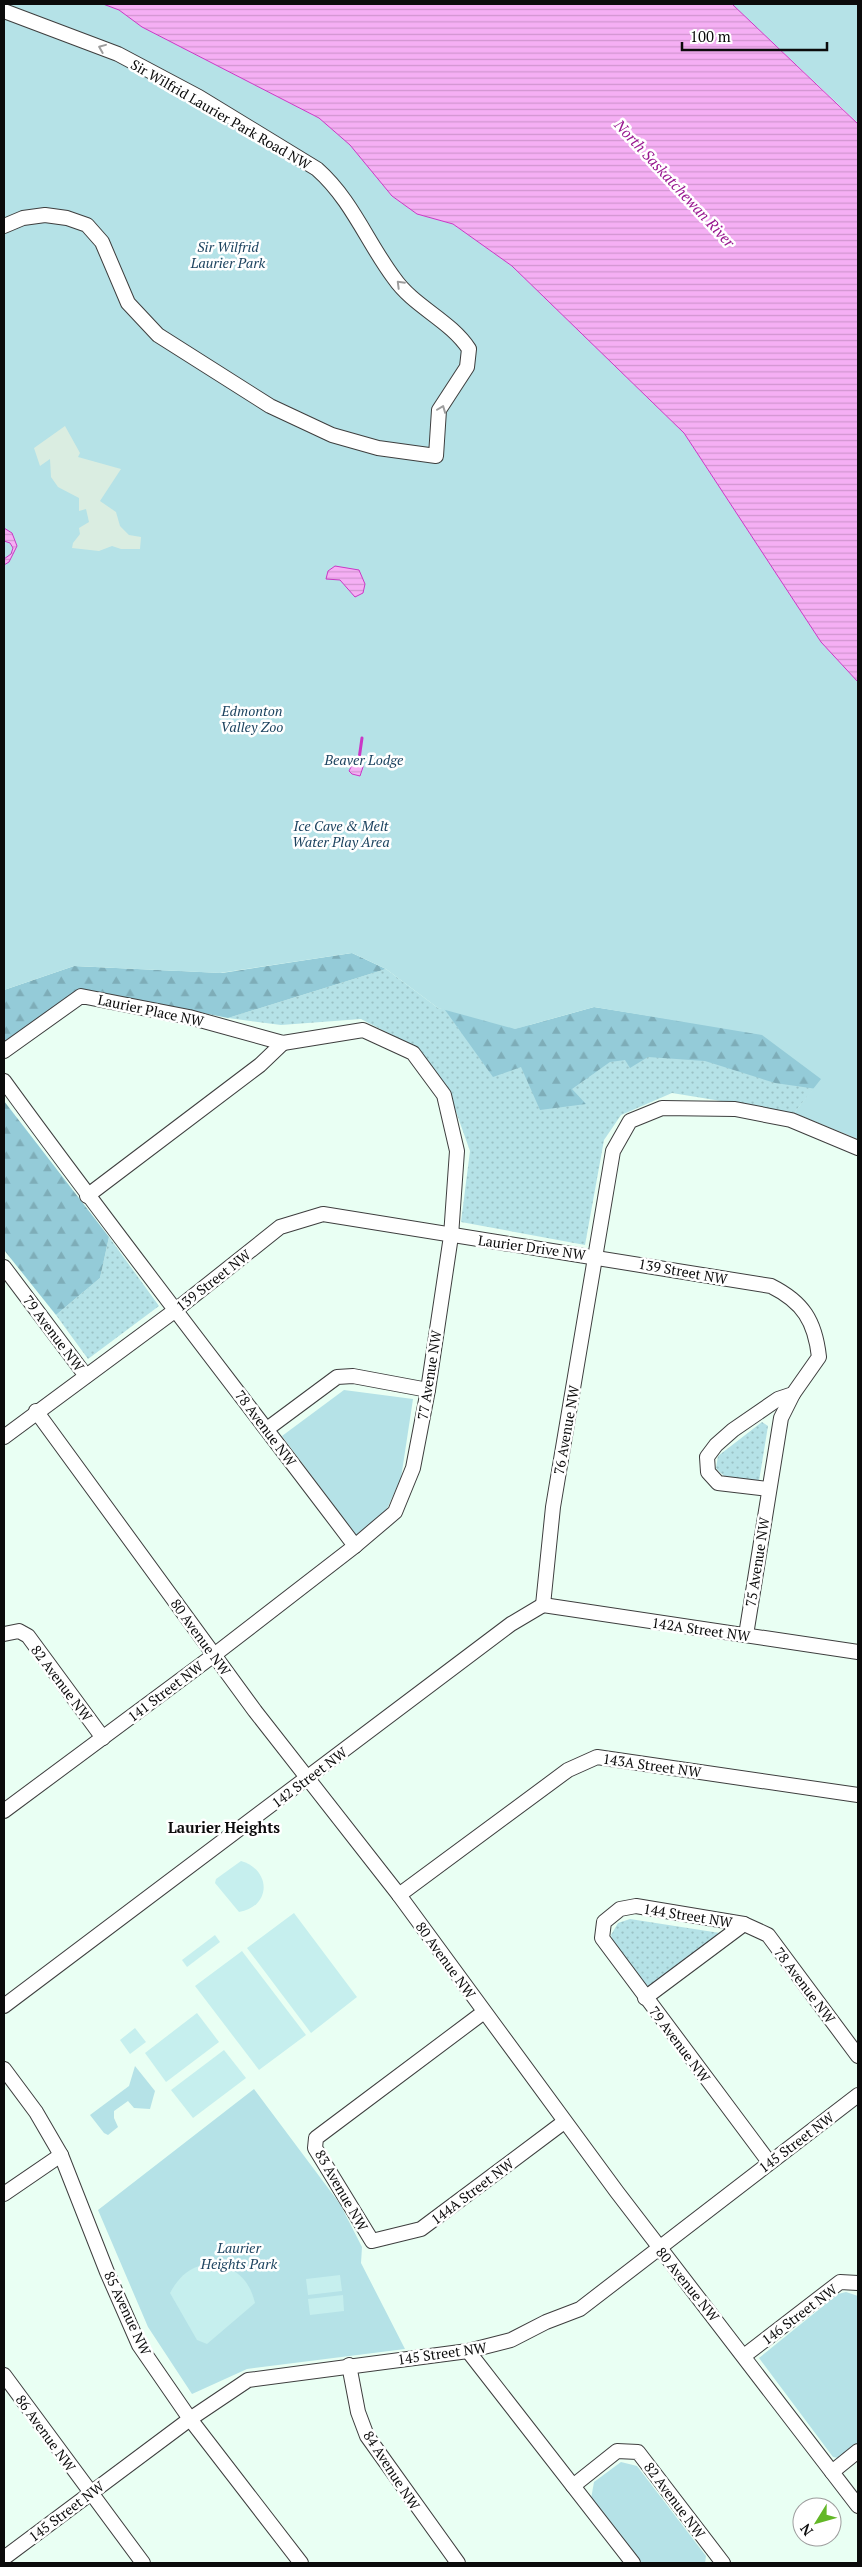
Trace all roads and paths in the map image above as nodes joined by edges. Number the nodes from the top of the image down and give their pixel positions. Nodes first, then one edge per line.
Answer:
1 (4, 11) edge
2 (4, 226) edge
3 (283, 1043) junction
4 (4, 1051) edge
5 (4, 1081) edge
6 (858, 1148) edge
7 (88, 1196) junction
8 (452, 1236) junction
9 (595, 1256) junction
10 (4, 1267) edge
11 (771, 1286) joint
12 (177, 1309) junction
13 (86, 1376) junction
14 (428, 1390) junction
15 (793, 1394) junction
16 (36, 1411) junction
17 (267, 1429) junction
18 (4, 1436) edge
19 (768, 1489) junction
20 (395, 1512) joint
21 (355, 1546) junction
22 (543, 1605) junction
23 (4, 1634) edge
24 (746, 1635) junction
25 (858, 1652) edge
26 (214, 1655) junction
27 (103, 1738) junction
28 (307, 1778) junction
29 (858, 1795) edge
30 (4, 1811) edge
31 (399, 1896) junction
32 (604, 1922) joint
33 (744, 1924) junction
34 (645, 1998) junction
35 (4, 2006) edge
36 (484, 2012) junction
37 (858, 2056) edge
38 (4, 2069) edge
39 (858, 2095) edge
40 (564, 2122) junction
41 (61, 2155) junction
42 (769, 2162) junction
43 (4, 2194) edge
44 (372, 2241) joint
45 (660, 2249) junction
46 (858, 2283) edge
47 (468, 2351) junction
48 (744, 2356) junction
49 (349, 2365) junction
50 (4, 2375) edge
51 (190, 2419) junction
52 (858, 2451) edge
53 (832, 2472) junction
54 (573, 2486) junction
55 (90, 2494) junction
56 (858, 2506) edge
57 (4, 2558) edge
58 (143, 2563) edge
59 (301, 2563) edge
60 (458, 2563) edge
61 (633, 2563) edge
62 (723, 2563) edge

2 -> 1 street, Sir Wilfrid Laurier Park Road NW
3 - 4 street, Laurier Place NW
3 - 7 street
3 - 8 street, Laurier Place NW
5 - 7 street
6 - 9 street, Laurier Drive NW
7 - 12 street
8 - 9 street, Laurier Drive NW
8 - 12 street, 139 Street NW
8 - 14 street, 77 Avenue NW
9 - 11 street, 139 Street NW
9 - 22 street, 76 Avenue NW
10 - 13 street, 79 Avenue NW
11 - 15 street, 75 Avenue NW
12 - 13 street, 139 Street NW
12 - 17 street, 78 Avenue NW
13 - 16 street, 139 Street NW
14 - 17 street
14 - 20 street, 77 Avenue NW
15 - 19 street, 75 Avenue NW
15 - 19 street
16 - 18 street, 139 Street NW
16 - 26 street, 80 Avenue NW
17 - 21 street, 78 Avenue NW
19 - 24 street, 75 Avenue NW
20 - 21 street, 141 Street NW
21 - 26 street, 141 Street NW
22 - 24 street, 142A Street NW
22 - 28 street, 142 Street NW
23 - 27 street, 82 Avenue NW
24 - 25 street, 142A Street NW
26 - 27 street, 141 Street NW
26 - 28 street, 80 Avenue NW
27 - 30 street, 141 Street NW
28 - 31 street, 80 Avenue NW
28 - 35 street, 142 Street NW
29 - 31 street, 143A Street NW
31 - 36 street, 80 Avenue NW
32 - 33 street, 144 Street NW
32 - 34 street, 79 Avenue NW
33 - 34 street, 144 Street NW
33 - 37 street, 78 Avenue NW
34 - 42 street, 79 Avenue NW
36 - 40 street, 80 Avenue NW
36 - 44 street, 83 Avenue NW
38 - 41 street, 85 Avenue NW
39 - 42 street, 145 Street NW
40 - 44 street, 144A Street NW
40 - 45 street, 80 Avenue NW
41 - 43 street
41 - 51 street, 85 Avenue NW
42 - 45 street, 145 Street NW
45 - 47 street, 145 Street NW
45 - 48 street, 80 Avenue NW
46 - 48 street, 146 Street NW
47 - 49 street, 145 Street NW
47 - 54 street
48 - 53 street, 80 Avenue NW
49 - 51 street, 145 Street NW
49 - 60 street, 84 Avenue NW
50 - 55 street, 86 Avenue NW
51 - 55 street, 145 Street NW
51 - 59 street, 85 Avenue NW
52 - 53 street
53 - 56 street, 80 Avenue NW
54 - 61 street
54 - 62 street, 82 Avenue NW
55 - 57 street, 145 Street NW
55 - 58 street, 86 Avenue NW

